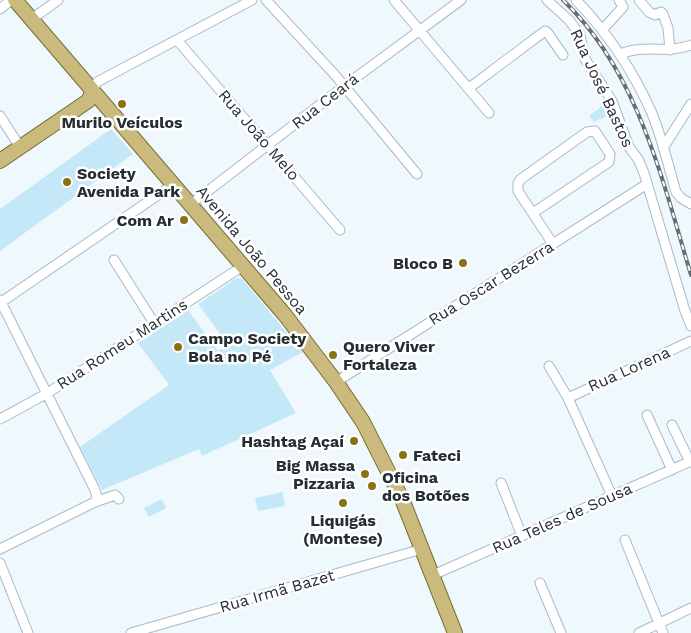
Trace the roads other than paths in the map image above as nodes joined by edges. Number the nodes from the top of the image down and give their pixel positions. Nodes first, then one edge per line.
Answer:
1 (11, 0) edge
2 (15, 0) edge
3 (58, 0) edge
4 (252, 0) edge
5 (266, 0) edge
6 (394, 0) edge
7 (461, 0) edge
8 (547, 0) edge
9 (576, 0) edge
10 (639, 0) edge
11 (621, 4) edge
12 (0, 9) edge
13 (32, 19) junction
14 (603, 28) junction
15 (420, 30) junction
16 (177, 40) junction
17 (691, 46) edge
18 (670, 50) junction
19 (621, 54) junction
20 (563, 55) dead end
21 (343, 87) junction
22 (469, 88) junction
23 (93, 91) junction
24 (691, 104) edge
25 (489, 113) dead end
26 (0, 116) edge
27 (268, 145) junction
28 (20, 147) junction
29 (663, 148) junction
30 (0, 161) edge
31 (417, 174) dead end
32 (174, 184) junction
33 (647, 184) junction
34 (191, 204) junction
35 (691, 204) edge
36 (533, 213) junction
37 (340, 230) dead end
38 (552, 244) junction
39 (114, 260) dead end
40 (243, 266) junction
41 (0, 302) edge
42 (154, 323) junction
43 (691, 326) edge
44 (691, 342) edge
45 (549, 366) dead end
46 (336, 382) junction
47 (46, 394) junction
48 (568, 398) junction
49 (647, 415) dead end
50 (0, 419) edge
51 (672, 425) dead end
52 (691, 462) edge
53 (672, 470) junction
54 (501, 483) dead end
55 (612, 496) junction
56 (119, 499) dead end
57 (95, 502) junction
58 (522, 536) junction
59 (625, 540) dead end
60 (422, 548) junction
61 (0, 549) edge
62 (0, 563) edge
63 (433, 575) junction
64 (540, 583) dead end
65 (691, 608) edge
66 (659, 623) junction
67 (28, 633) edge
68 (131, 633) edge
69 (455, 633) edge
70 (561, 633) edge
71 (639, 633) edge
72 (663, 633) edge

1 - 12 street
2 - 13 main road, Avenida João Pessoa
3 - 13 street
4 - 16 street
5 - 21 street
6 - 15 street
7 - 15 street, Rua Ceará
8 - 33 street, Rua José Bastos
9 - 14 street, Rua José Bastos
10 - 18 street
11 - 14 street
13 - 23 main road, Avenida João Pessoa
14 - 19 street, Rua José Bastos
15 - 21 street, Rua Ceará
15 - 22 street
16 - 23 street
16 - 27 street, Rua João Melo
17 - 18 street
18 - 19 street
19 - 29 street, Rua José Bastos
20 - 22 street
21 - 27 street, Rua Ceará
21 - 31 street
22 - 25 street
23 - 28 main road
23 - 32 main road, Avenida João Pessoa
24 - 29 street
26 - 28 street
27 - 34 street, Rua Ceará
27 - 37 street, Rua João Melo
28 - 30 main road
29 - 35 street, Rua José Bastos
32 - 34 main road, Avenida João Pessoa
32 - 41 street
33 - 38 street, Rua Oscar Bezerra
33 - 43 street, Rua José Bastos
34 - 40 main road, Avenida João Pessoa
36 - 36 street
36 - 38 street
38 - 46 street, Rua Oscar Bezerra
39 - 42 street
40 - 42 street, Rua Romeu Martins
40 - 46 main road, Avenida João Pessoa
41 - 47 street
42 - 47 street, Rua Romeu Martins
44 - 48 street, Rua Lorena
45 - 48 street
46 - 60 main road, Avenida João Pessoa
47 - 50 street, Rua Romeu Martins
47 - 57 street
48 - 55 street
49 - 53 street
51 - 52 street
52 - 53 street, Rua Teles de Sousa
53 - 55 street, Rua Teles de Sousa
54 - 58 street
55 - 58 street, Rua Teles de Sousa
56 - 57 street
57 - 61 street
58 - 63 street, Rua Teles de Sousa
59 - 66 street
60 - 63 main road, Avenida João Pessoa
60 - 68 street, Rua Irmã Bazet
62 - 67 street
63 - 69 main road, Avenida João Pessoa
64 - 70 street
65 - 66 street
66 - 71 street
66 - 72 street

